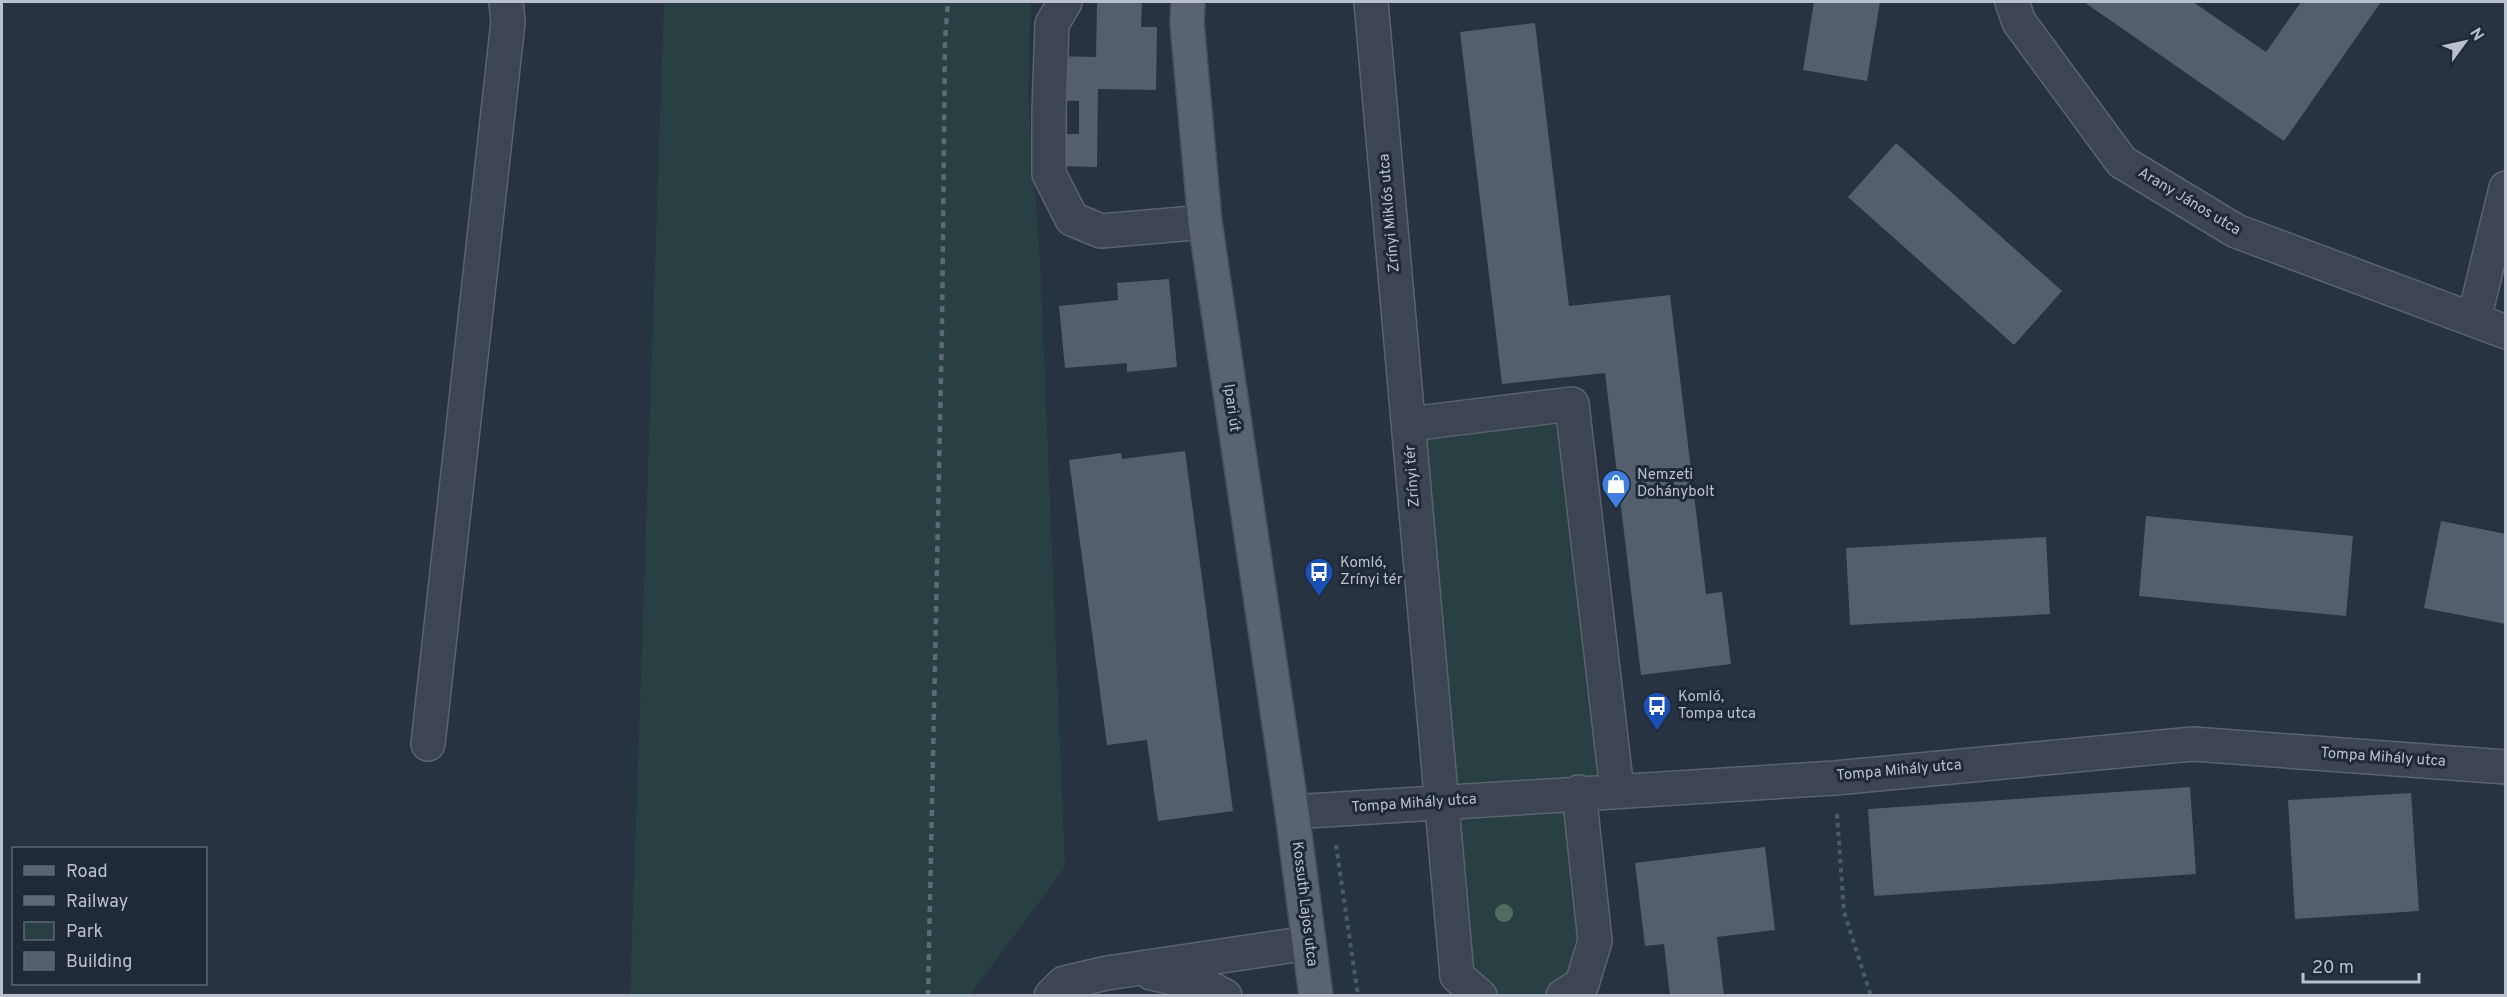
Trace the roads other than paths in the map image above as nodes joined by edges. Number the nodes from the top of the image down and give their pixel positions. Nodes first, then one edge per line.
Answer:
1 (506, 2) edge
2 (1065, 2) edge
3 (1188, 2) edge
4 (1371, 2) edge
5 (2012, 2) edge
6 (2505, 188) edge
7 (1205, 222) junction
8 (2474, 319) junction
9 (2505, 332) edge
10 (1410, 424) junction
11 (428, 744) dead end
12 (2505, 767) edge
13 (1617, 790) junction
14 (1579, 792) junction
15 (1443, 802) junction
16 (1292, 812) junction
17 (1309, 943) junction
18 (1135, 969) junction
19 (1051, 996) edge
20 (1225, 996) edge
21 (1316, 996) edge
22 (1480, 996) edge
23 (1563, 996) edge

1 - 11 street
2 - 7 street
3 - 7 main road, Ipari út
4 - 10 street, Zrínyi Miklós utca
5 - 8 street, Arany János utca
6 - 8 street
7 - 16 main road, Ipari út
8 - 9 street
10 - 13 street, Zrínyi tér
10 - 15 street, Zrínyi tér
12 - 13 street, Tompa Mihály utca
13 - 14 street, Tompa Mihály utca
14 - 15 street, Tompa Mihály utca
14 - 23 street
15 - 16 street, Tompa Mihály utca
15 - 22 street, Zrínyi tér
16 - 17 main road, Kossuth Lajos utca
17 - 18 street
17 - 21 main road, Kossuth Lajos utca
18 - 19 street
18 - 20 street

